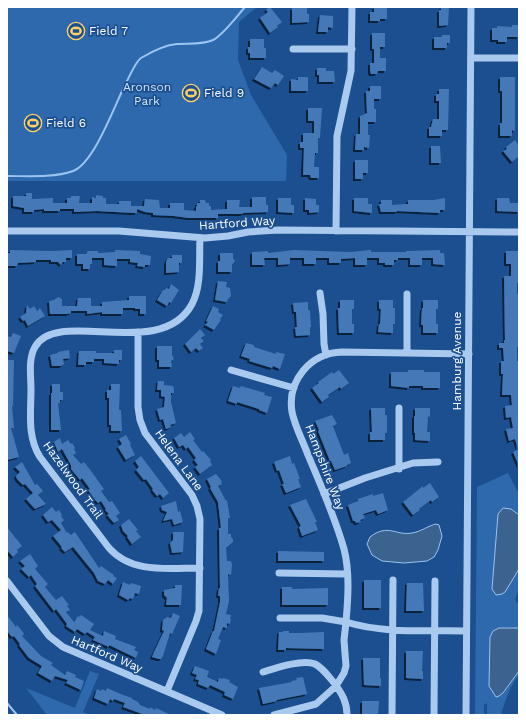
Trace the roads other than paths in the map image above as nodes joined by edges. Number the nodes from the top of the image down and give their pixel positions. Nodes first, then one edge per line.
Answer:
1 (352, 7) edge
2 (472, 7) edge
3 (293, 49) dead end
4 (352, 49) junction
5 (471, 58) junction
6 (519, 58) edge
7 (7, 231) edge
8 (336, 231) junction
9 (469, 231) junction
10 (519, 232) edge
11 (200, 238) junction
12 (320, 293) dead end
13 (407, 294) dead end
14 (138, 332) junction
15 (407, 353) junction
16 (468, 354) junction
17 (326, 355) junction
18 (231, 370) dead end
19 (294, 388) junction
20 (399, 408) dead end
21 (438, 462) dead end
22 (399, 469) junction
23 (324, 494) junction
24 (200, 568) junction
25 (279, 573) dead end
26 (347, 574) junction
27 (393, 580) dead end
28 (7, 581) edge
29 (435, 581) dead end
30 (280, 618) dead end
31 (346, 622) junction
32 (392, 630) junction
33 (435, 630) junction
34 (466, 631) junction
35 (263, 672) dead end
36 (336, 686) junction
37 (167, 692) junction
38 (222, 715) edge
39 (274, 715) edge
40 (347, 715) edge
41 (392, 715) edge
42 (434, 715) edge
43 (466, 715) edge

1 - 4 street
2 - 5 street, Hamburg Avenue
3 - 4 street
4 - 8 street
5 - 6 street
5 - 9 street, Hamburg Avenue
7 - 11 street, Hartford Way
8 - 9 street, Hartford Way
8 - 11 street, Hartford Way
9 - 10 street, Hartford Way
9 - 16 street, Hamburg Avenue
11 - 14 street, Hazelwood Trail
12 - 17 street
13 - 15 street
14 - 24 street, Helena Lane
14 - 24 street, Hazelwood Trail
15 - 16 street, Hampshire Way
15 - 17 street, Hampshire Way
16 - 34 street, Hamburg Avenue
17 - 19 street, Hampshire Way
18 - 19 street
19 - 23 street, Hampshire Way
20 - 22 street
21 - 22 street
22 - 23 street
23 - 26 street, Hampshire Way
24 - 37 street, Helena Lane
25 - 26 street
26 - 31 street, Hampshire Way
27 - 32 street
28 - 37 street, Hartford Way
29 - 33 street
30 - 31 street
31 - 32 street
31 - 36 street, Hampshire Way
32 - 33 street
32 - 41 street
33 - 34 street
33 - 42 street
34 - 43 street, Hamburg Avenue
35 - 36 street
36 - 39 street
36 - 40 street
37 - 38 street, Hartford Way

